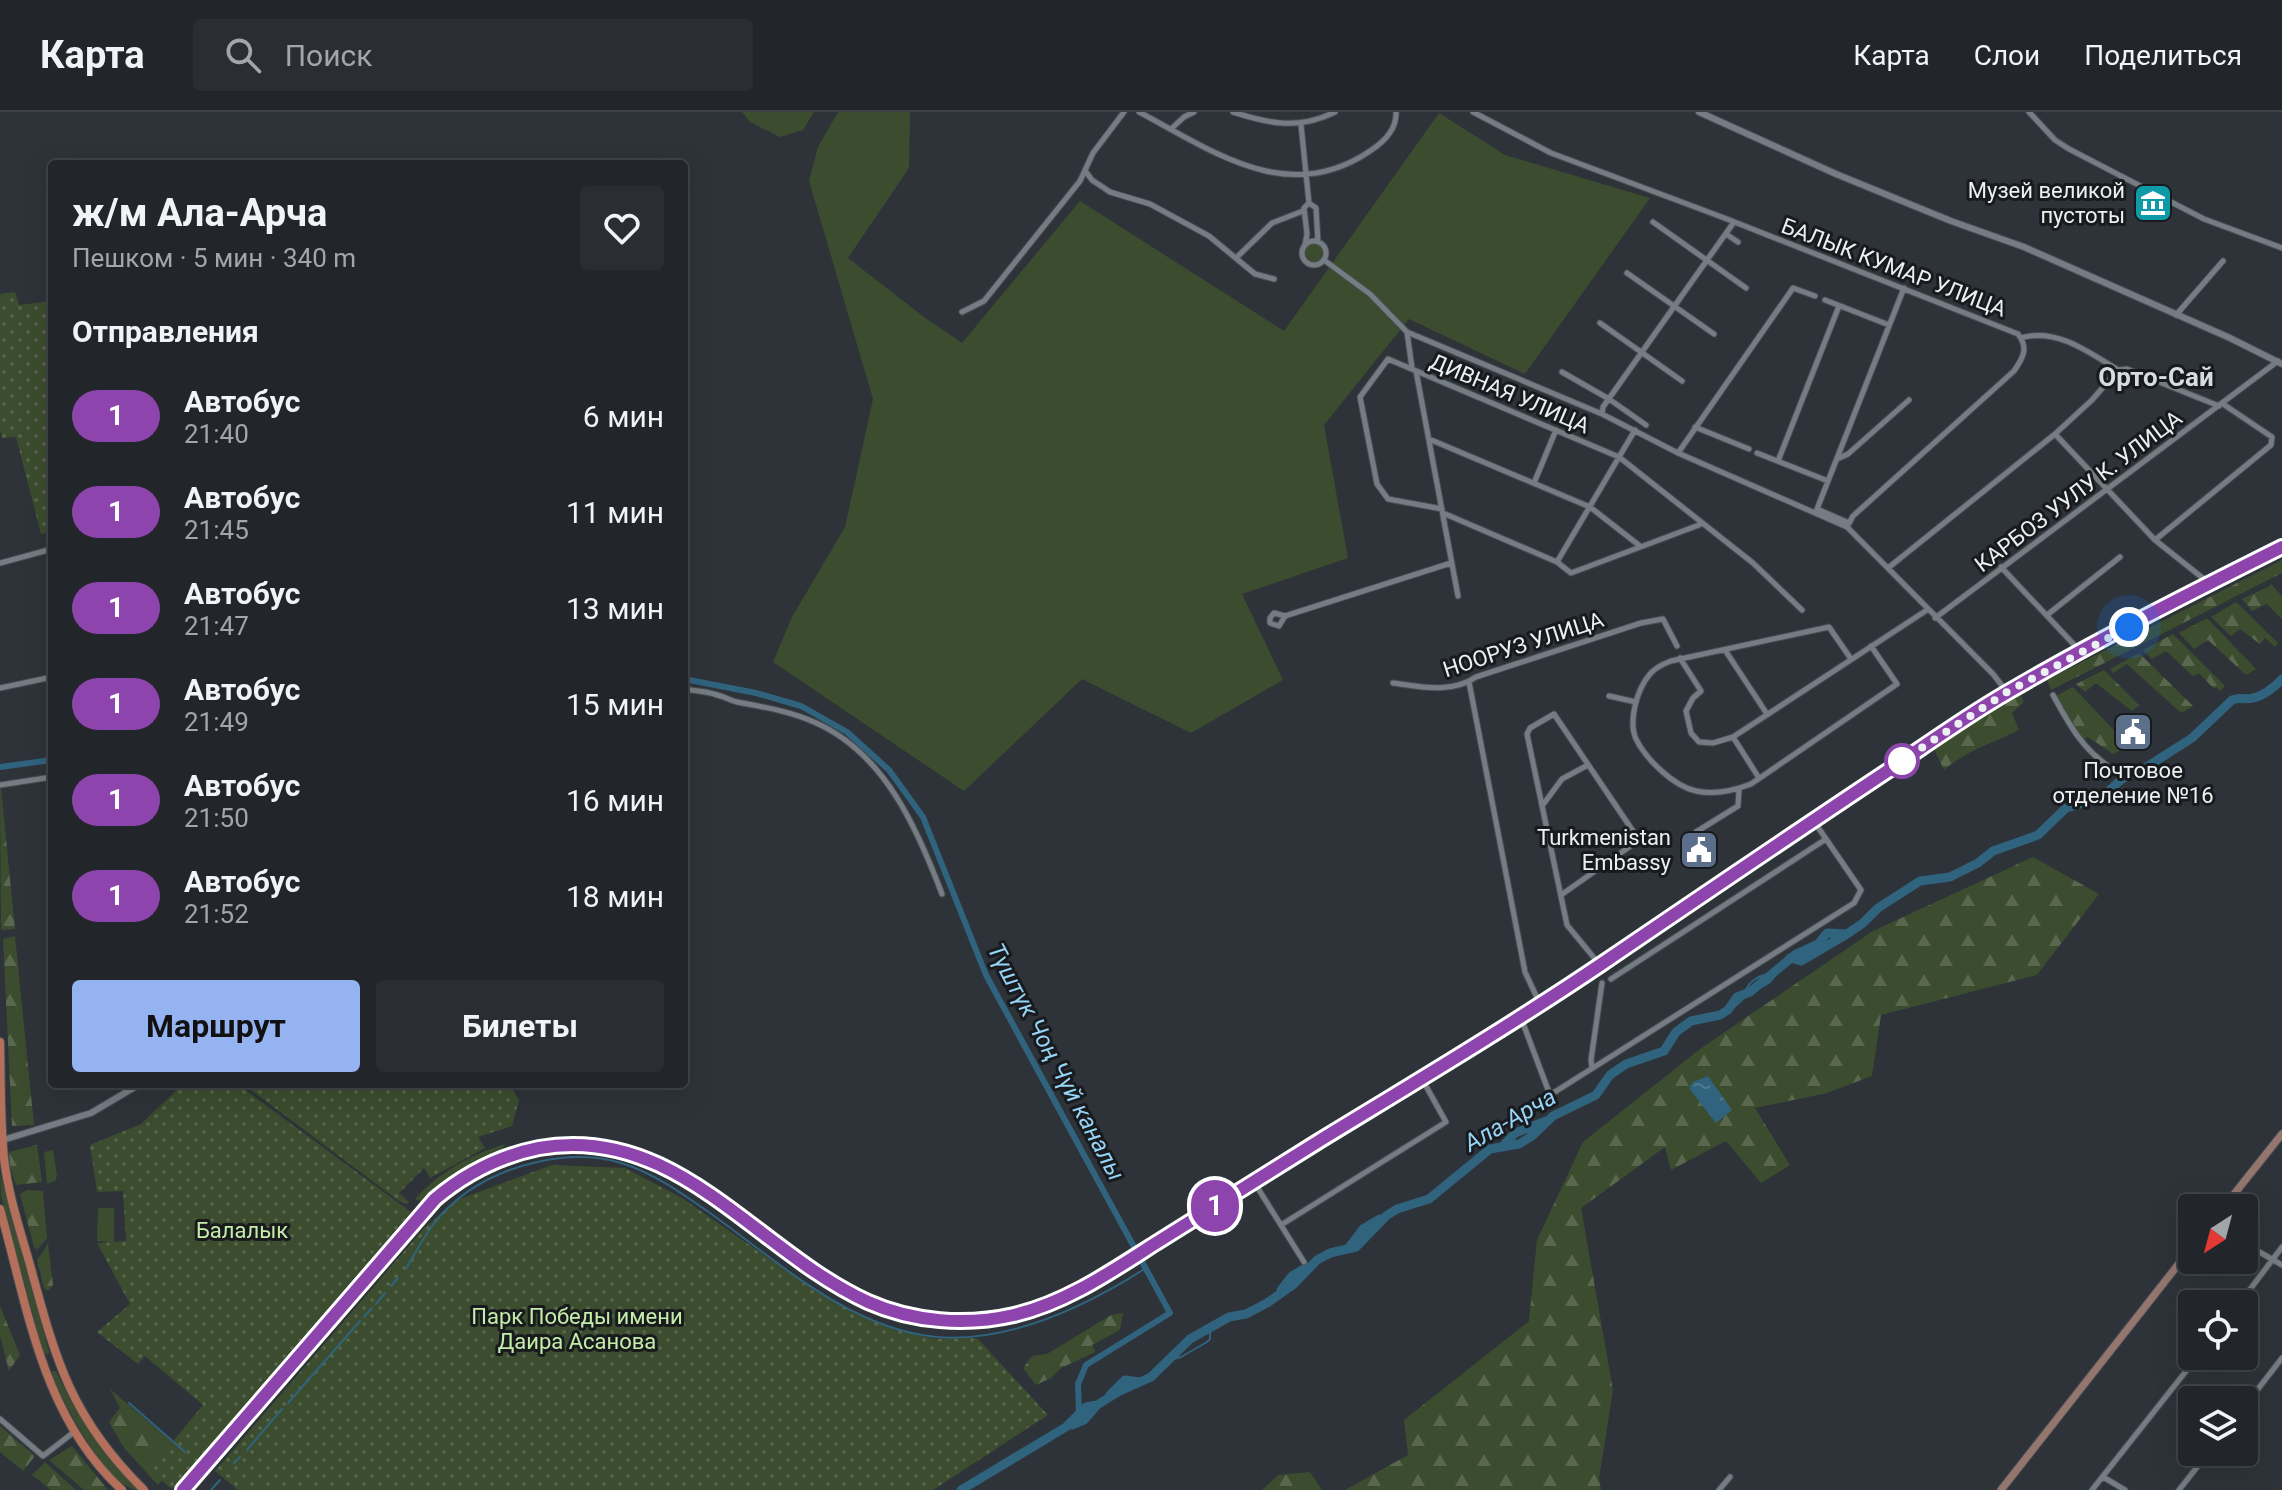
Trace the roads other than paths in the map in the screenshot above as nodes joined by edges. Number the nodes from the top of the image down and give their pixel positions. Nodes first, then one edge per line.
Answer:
1 (1124, 112) edge
2 (1139, 112) edge
3 (1194, 112) edge
4 (1233, 112) edge
5 (1335, 112) edge
6 (1396, 112) edge
7 (1473, 112) edge
8 (1699, 112) edge
9 (2029, 112) edge
10 (1243, 114) edge
11 (1301, 124) junction
12 (1171, 129) junction
13 (1086, 172) junction
14 (1307, 174) junction
15 (1309, 203) junction
16 (1303, 211) junction
17 (1653, 222) dead end
18 (1734, 222) junction
19 (1726, 234) junction
20 (1318, 242) junction
21 (1738, 242) dead end
22 (1305, 245) junction
23 (2282, 248) edge
24 (1237, 257) junction
25 (1324, 260) junction
26 (1707, 260) junction
27 (2223, 261) dead end
28 (1627, 273) dead end
29 (1274, 279) dead end
30 (1746, 288) dead end
31 (1904, 288) junction
32 (1815, 296) dead end
33 (1825, 300) dead end
34 (1675, 306) junction
35 (1839, 306) junction
36 (962, 312) dead end
37 (2175, 315) junction
38 (1600, 323) dead end
39 (1889, 325) junction
40 (1407, 332) junction
41 (1714, 334) dead end
42 (2021, 338) junction
43 (1642, 353) junction
44 (2280, 363) edge
45 (1414, 370) junction
46 (2118, 370) junction
47 (1562, 372) dead end
48 (1682, 381) dead end
49 (1609, 399) junction
50 (1909, 400) dead end
51 (2221, 405) junction
52 (1602, 414) junction
53 (1646, 425) dead end
54 (1695, 427) junction
55 (1556, 430) junction
56 (1635, 430) junction
57 (2055, 434) junction
58 (1429, 439) junction
59 (1749, 449) dead end
60 (1678, 453) junction
61 (1757, 453) dead end
62 (1619, 457) junction
63 (1836, 460) junction
64 (1778, 461) junction
65 (1828, 481) junction
66 (1534, 483) junction
67 (2106, 488) junction
68 (1590, 507) junction
69 (1442, 511) junction
70 (1701, 522) junction
71 (1848, 525) junction
72 (2155, 540) junction
73 (1641, 547) junction
74 (2282, 547) edge
75 (48, 550) edge
76 (2120, 557) dead end
77 (1557, 562) junction
78 (0, 563) edge
79 (1451, 563) junction
80 (2001, 567) junction
81 (1888, 568) junction
82 (2210, 584) junction
83 (1458, 596) dead end
84 (1802, 610) dead end
85 (1927, 610) junction
86 (2047, 615) junction
87 (1285, 616) dead end
88 (1935, 618) junction
89 (1677, 646) dead end
90 (1871, 646) junction
91 (1725, 650) junction
92 (2081, 652) junction
93 (1680, 658) junction
94 (1851, 659) junction
95 (48, 678) edge
96 (1469, 682) junction
97 (1393, 683) dead end
98 (0, 688) edge
99 (688, 690) edge
100 (2007, 692) junction
101 (2053, 695) dead end
102 (1609, 696) dead end
103 (1636, 702) junction
104 (1767, 714) junction
105 (1733, 737) junction
106 (1588, 765) junction
107 (2111, 768) dead end
108 (48, 778) edge
109 (1759, 778) junction
110 (0, 785) edge
111 (1739, 789) junction
112 (1542, 806) junction
113 (1813, 820) junction
114 (1696, 832) dead end
115 (1826, 839) junction
116 (942, 894) dead end
117 (1561, 895) junction
118 (1600, 965) junction
119 (1611, 979) dead end
120 (1602, 983) dead end
121 (1541, 1005) junction
122 (1521, 1018) junction
123 (0, 1042) edge
124 (1592, 1068) junction
125 (1422, 1079) junction
126 (133, 1088) edge
127 (1550, 1095) junction
128 (1546, 1107) dead end
129 (2282, 1134) edge
130 (1, 1140) edge
131 (2, 1156) edge
132 (1254, 1182) junction
133 (2234, 1194) edge
134 (0, 1209) edge
135 (1281, 1225) junction
136 (2282, 1247) edge
137 (2258, 1251) edge
138 (2273, 1260) junction
139 (1304, 1262) dead end
140 (2178, 1265) edge
141 (2282, 1265) edge
142 (2250, 1290) edge
143 (2282, 1358) edge
144 (58, 1360) junction
145 (42, 1364) junction
146 (2187, 1370) edge
147 (2258, 1389) edge
148 (0, 1419) edge
149 (74, 1432) junction
150 (2198, 1466) edge
151 (1730, 1477) dead end
152 (2103, 1477) junction
153 (122, 1490) edge
154 (144, 1490) edge
155 (183, 1490) edge
156 (1719, 1490) edge
157 (2001, 1490) edge
158 (2092, 1490) edge
159 (2125, 1490) edge
160 (2179, 1490) edge

1 - 13 street
2 - 12 street
3 - 12 street
4 - 10 street
5 - 11 street
6 - 14 street
7 - 18 street, БАЛЫК КУМАР УЛИЦА
8 - 37 street
9 - 23 street
10 - 11 street
11 - 14 street
12 - 14 street
13 - 24 street
13 - 36 street
14 - 15 street
15 - 16 street
15 - 20 street
16 - 22 street
16 - 24 street
17 - 26 street
18 - 19 street
18 - 31 street, БАЛЫК КУМАР УЛИЦА
19 - 21 street
19 - 26 street
20 - 22 street
20 - 25 street
22 - 25 street
24 - 29 street
25 - 40 street
26 - 30 street
26 - 34 street
27 - 37 street
28 - 34 street
31 - 39 street
31 - 42 street, БАЛЫК КУМАР УЛИЦА
32 - 54 street
33 - 35 street
34 - 41 street
34 - 43 street
35 - 39 street
35 - 64 street
37 - 44 street
38 - 43 street
39 - 63 street
40 - 45 street
40 - 52 street
42 - 46 street
42 - 71 street, БАЛЫК КУМАР УЛИЦА
43 - 48 street
43 - 49 street
44 - 51 street, КАРБОЗ УУЛУ К. УЛИЦА
45 - 55 street, ДИВНАЯ УЛИЦА
45 - 58 street
45 - 69 street, ДИВНАЯ УЛИЦА
46 - 51 street
46 - 57 street
47 - 49 street
49 - 52 street
49 - 53 street
50 - 63 street
51 - 67 street, КАРБОЗ УУЛУ К. УЛИЦА
51 - 72 street
52 - 56 street
54 - 59 street
54 - 60 street
55 - 62 street, ДИВНАЯ УЛИЦА
55 - 66 street
56 - 60 street
56 - 62 street
57 - 67 street
57 - 81 street
58 - 66 street
58 - 69 street
60 - 71 street
61 - 64 street
62 - 68 street
62 - 70 street, ДИВНАЯ УЛИЦА
63 - 65 street
64 - 65 street
65 - 71 street
66 - 68 street
67 - 72 street
67 - 80 street, КАРБОЗ УУЛУ К. УЛИЦА
68 - 73 street
68 - 77 street
69 - 77 street
69 - 79 street
70 - 73 street
70 - 84 street, ДИВНАЯ УЛИЦА
71 - 81 street
72 - 82 street
73 - 77 street
74 - 82 main road
75 - 78 street
76 - 86 street
79 - 83 street
79 - 87 street
80 - 86 street
80 - 88 street, КАРБОЗ УУЛУ К. УЛИЦА
81 - 85 street
82 - 92 main road
85 - 88 street
85 - 90 street
86 - 92 street
88 - 100 street
89 - 96 street, НООРУЗ УЛИЦА
90 - 94 street
90 - 109 street
91 - 93 street
91 - 94 street
91 - 104 street
92 - 100 main road
93 - 103 street
93 - 105 street
94 - 104 street
95 - 98 street
96 - 97 street, НООРУЗ УЛИЦА
96 - 121 street
99 - 116 street
100 - 113 main road
101 - 107 street
102 - 103 street
103 - 111 street
104 - 105 street
105 - 109 street
106 - 112 street
106 - 112 street
106 - 117 street
108 - 110 street
109 - 111 street
111 - 114 street
112 - 117 street
113 - 115 street
113 - 118 main road
115 - 119 street
115 - 124 street
117 - 118 street
118 - 121 main road
120 - 124 street
121 - 122 main road
122 - 125 main road
122 - 127 street
123 - 130 main road
124 - 127 street
125 - 132 main road
125 - 135 street
126 - 130 street
127 - 128 street
129 - 133 main road
130 - 131 main road
131 - 144 main road
132 - 135 street
132 - 155 main road
134 - 145 main road
135 - 139 street
136 - 138 street
137 - 138 street
138 - 141 street
138 - 142 street
140 - 157 main road
143 - 147 street
144 - 145 main road
144 - 154 main road
145 - 149 main road
146 - 152 street
148 - 149 street
149 - 153 main road
150 - 160 street
151 - 156 street
152 - 158 street
152 - 159 street

